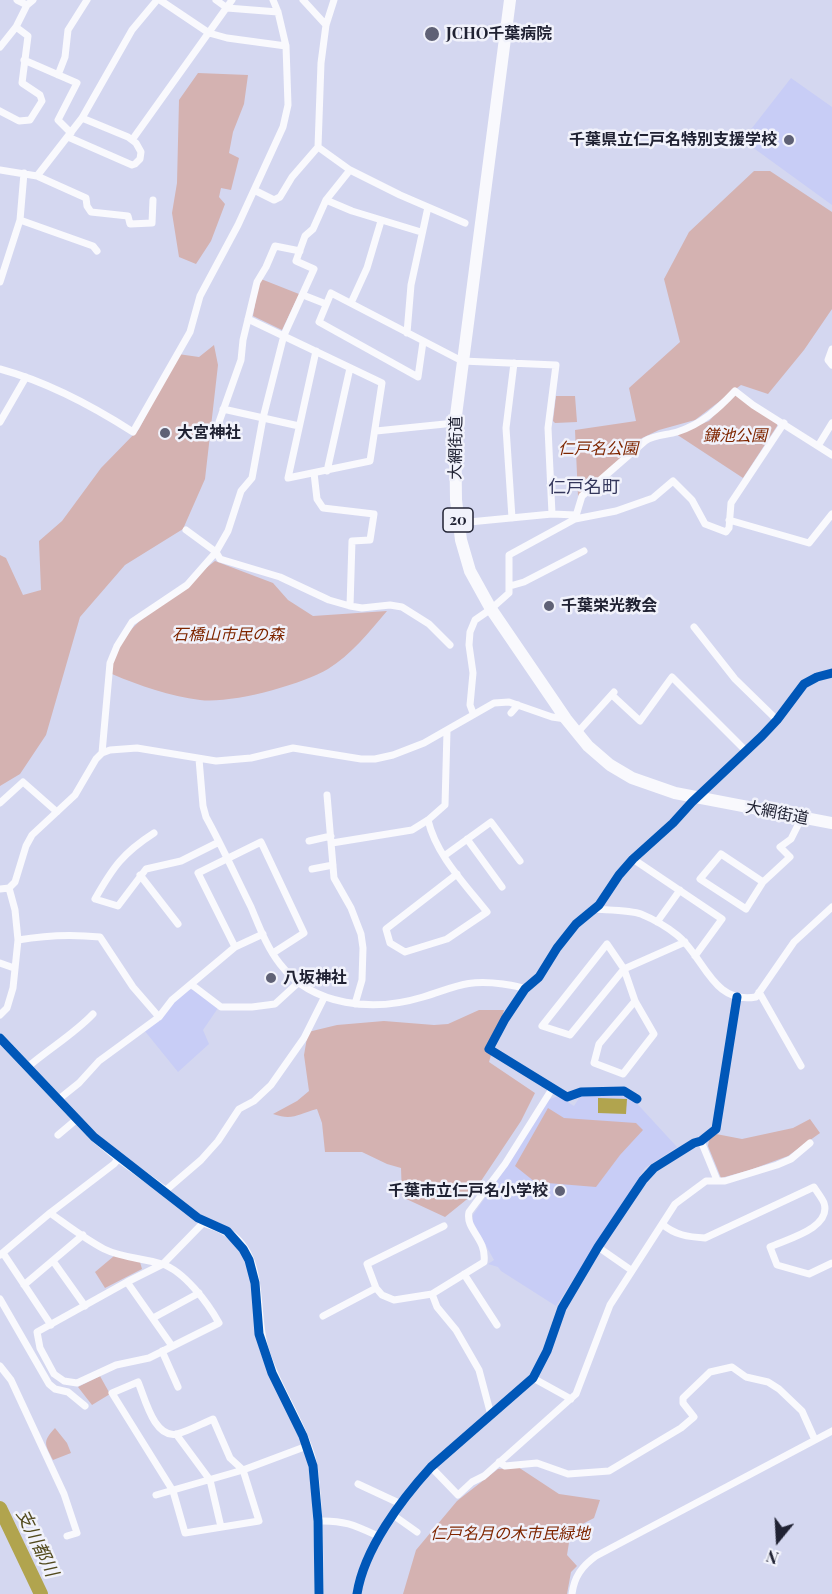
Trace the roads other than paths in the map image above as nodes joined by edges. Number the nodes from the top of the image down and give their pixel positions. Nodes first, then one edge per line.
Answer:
1 (17, 0) edge
2 (87, 0) edge
3 (158, 0) edge
4 (216, 0) edge
5 (232, 0) edge
6 (273, 0) edge
7 (303, 0) edge
8 (334, 0) edge
9 (510, 0) edge
10 (30, 3) edge
11 (227, 8) junction
12 (278, 12) junction
13 (326, 25) junction
14 (16, 27) junction
15 (209, 33) junction
16 (286, 46) junction
17 (0, 47) edge
18 (24, 60) junction
19 (58, 75) junction
20 (0, 111) edge
21 (81, 118) junction
22 (69, 135) junction
23 (132, 140) junction
24 (318, 147) junction
25 (0, 170) edge
26 (350, 170) junction
27 (24, 174) junction
28 (37, 176) junction
29 (254, 190) junction
30 (153, 200) dead end
31 (326, 200) junction
32 (428, 207) junction
33 (20, 220) junction
34 (381, 221) junction
35 (465, 223) dead end
36 (421, 232) junction
37 (97, 251) dead end
38 (300, 251) junction
39 (0, 282) edge
40 (303, 295) junction
41 (351, 303) junction
42 (326, 304) junction
43 (248, 319) junction
44 (407, 333) junction
45 (284, 335) junction
46 (423, 342) junction
47 (832, 349) edge
48 (316, 351) junction
49 (462, 361) junction
50 (514, 363) junction
51 (832, 365) edge
52 (350, 368) junction
53 (0, 369) edge
54 (26, 376) junction
55 (223, 409) junction
56 (263, 418) junction
57 (0, 422) edge
58 (455, 423) junction
59 (784, 423) junction
60 (832, 423) edge
61 (299, 426) junction
62 (220, 429) dead end
63 (376, 431) junction
64 (818, 446) junction
65 (832, 455) edge
66 (327, 471) junction
67 (314, 473) junction
68 (552, 514) junction
69 (832, 514) edge
70 (576, 517) junction
71 (512, 518) junction
72 (729, 520) junction
73 (459, 523) junction
74 (186, 530) dead end
75 (584, 550) dead end
76 (216, 552) junction
77 (510, 586) junction
78 (350, 606) junction
79 (492, 609) junction
80 (694, 627) dead end
81 (450, 645) dead end
82 (832, 673) edge
83 (518, 705) junction
84 (473, 713) junction
85 (511, 713) dead end
86 (566, 719) junction
87 (777, 720) junction
88 (447, 731) junction
89 (577, 733) junction
90 (746, 751) junction
91 (102, 753) junction
92 (199, 759) junction
93 (327, 795) dead end
94 (696, 797) junction
95 (0, 803) edge
96 (57, 813) junction
97 (802, 817) junction
98 (428, 820) junction
99 (832, 823) edge
100 (154, 833) dead end
101 (467, 839) junction
102 (331, 840) junction
103 (309, 841) dead end
104 (219, 842) junction
105 (444, 856) junction
106 (228, 859) junction
107 (633, 859) junction
108 (520, 861) dead end
109 (333, 866) junction
110 (312, 869) dead end
111 (457, 874) junction
112 (140, 875) junction
113 (763, 882) junction
114 (502, 887) dead end
115 (9, 888) junction
116 (0, 889) edge
117 (680, 890) junction
118 (832, 907) edge
119 (595, 909) junction
120 (657, 922) junction
121 (178, 924) dead end
122 (263, 934) junction
123 (18, 940) junction
124 (684, 942) junction
125 (235, 947) junction
126 (273, 953) junction
127 (695, 956) junction
128 (0, 963) edge
129 (14, 968) junction
130 (624, 969) junction
131 (299, 982) junction
132 (192, 985) junction
133 (525, 989) junction
134 (759, 992) junction
135 (737, 997) junction
136 (324, 998) junction
137 (635, 1001) junction
138 (355, 1004) junction
139 (93, 1014) dead end
140 (0, 1015) edge
141 (159, 1017) junction
142 (0, 1038) edge
143 (29, 1066) junction
144 (801, 1066) dead end
145 (552, 1089) junction
146 (59, 1099) junction
147 (637, 1099) dead end
148 (76, 1119) junction
149 (58, 1135) dead end
150 (701, 1141) junction
151 (810, 1143) dead end
152 (119, 1158) junction
153 (717, 1180) junction
154 (165, 1191) junction
155 (50, 1213) junction
156 (204, 1222) junction
157 (662, 1224) junction
158 (444, 1226) dead end
159 (83, 1235) junction
160 (598, 1247) junction
161 (2, 1254) edge
162 (52, 1261) junction
163 (832, 1263) edge
164 (163, 1264) junction
165 (631, 1270) junction
166 (464, 1274) junction
167 (127, 1282) junction
168 (24, 1285) junction
169 (376, 1288) junction
170 (199, 1293) junction
171 (432, 1294) junction
172 (0, 1299) edge
173 (85, 1306) junction
174 (323, 1316) dead end
175 (153, 1318) junction
176 (51, 1325) junction
177 (497, 1325) dead end
178 (172, 1346) junction
179 (162, 1351) junction
180 (0, 1366) edge
181 (533, 1378) junction
182 (178, 1387) dead end
183 (571, 1399) junction
184 (84, 1406) dead end
185 (491, 1415) junction
186 (832, 1431) edge
187 (176, 1434) junction
188 (814, 1440) junction
189 (307, 1446) junction
190 (499, 1462) junction
191 (431, 1467) junction
192 (243, 1470) junction
193 (210, 1480) junction
194 (358, 1484) dead end
195 (173, 1491) junction
196 (156, 1496) dead end
197 (401, 1504) junction
198 (393, 1515) junction
199 (318, 1521) junction
200 (221, 1527) junction
201 (417, 1532) dead end
202 (67, 1536) dead end
203 (380, 1537) junction
204 (319, 1594) edge
205 (357, 1594) edge
206 (572, 1594) edge

1 - 10 street
2 - 19 street
3 - 15 street
3 - 21 street
4 - 11 street
5 - 11 street
6 - 12 street
7 - 13 street
8 - 13 street
9 - 49 main road, 大網街道 / 20
10 - 14 street
11 - 12 street
11 - 15 street
12 - 16 street
13 - 24 street
14 - 17 street
14 - 18 street
15 - 16 street
15 - 23 street
16 - 29 street
18 - 19 street
18 - 20 street
19 - 22 street
21 - 22 street
21 - 23 street
22 - 23 street
22 - 28 street
24 - 26 street
24 - 29 street
25 - 27 street
26 - 31 street
26 - 32 street
27 - 28 street
27 - 33 street
28 - 30 street
29 - 54 street
31 - 34 street
31 - 38 street
32 - 35 street
32 - 36 street
33 - 37 street
33 - 39 street
34 - 36 street
34 - 41 street
36 - 44 street
38 - 40 street
38 - 43 street
40 - 42 street
40 - 45 street
41 - 42 street
41 - 44 street
42 - 46 street
43 - 45 street
43 - 55 street
44 - 46 street
45 - 48 street
45 - 56 street
46 - 49 street
47 - 51 street
48 - 52 street
48 - 61 street
49 - 50 street
49 - 58 main road, 大網街道 / 20
50 - 68 street
50 - 71 street
52 - 63 street
52 - 66 street
53 - 54 street
54 - 57 street
55 - 56 street
55 - 62 street
56 - 61 street
56 - 76 street
58 - 63 street
58 - 73 main road, 大網街道 / 20
59 - 64 street
59 - 70 street
59 - 72 street
60 - 64 street
61 - 67 street
63 - 66 street
64 - 65 street
66 - 67 street
67 - 78 street
68 - 70 street
68 - 71 street
69 - 72 street
70 - 72 street
70 - 77 street
71 - 73 street
73 - 79 main road, 大網街道 / 20
74 - 76 street
75 - 77 street
76 - 78 street
76 - 91 street
77 - 79 street
78 - 81 street
79 - 84 street
79 - 86 main road, 大網街道 / 20
80 - 87 street
82 - 87 street
83 - 84 street
83 - 85 street
83 - 86 street
84 - 88 street
86 - 89 main road, 大網街道 / 20
87 - 90 street
88 - 92 street
88 - 98 street
89 - 90 street
89 - 94 main road, 大網街道 / 20
90 - 94 street
91 - 92 street
91 - 96 street
92 - 104 street
93 - 102 street
94 - 97 main road, 大網街道 / 20
94 - 107 street
95 - 96 street
96 - 115 street
97 - 99 main road, 大網街道 / 20
97 - 113 street
98 - 102 street
98 - 105 street
100 - 112 street
101 - 105 street
101 - 108 street
101 - 114 street
102 - 103 street
102 - 109 street
104 - 106 street
104 - 112 street
105 - 111 street
106 - 122 street
106 - 125 street
106 - 126 street
107 - 117 street
107 - 119 street
109 - 110 street
109 - 138 street
111 - 111 street
112 - 121 street
113 - 113 street
115 - 116 street
115 - 123 street
117 - 120 street
117 - 127 street
118 - 134 street
119 - 120 street
119 - 133 street
120 - 124 street
122 - 125 street
122 - 126 street
123 - 129 street
123 - 141 street
124 - 127 street
124 - 130 street
125 - 132 street
126 - 131 street
127 - 135 street
128 - 129 street
129 - 140 street
130 - 130 street
130 - 137 street
131 - 132 street
131 - 136 street
132 - 141 street
133 - 138 street
133 - 145 street
134 - 135 street
134 - 144 street
135 - 150 street
136 - 138 street
136 - 154 street
137 - 137 street
139 - 143 street
141 - 146 street
142 - 143 street
143 - 146 street
145 - 147 street
145 - 166 street
146 - 148 street
148 - 149 street
148 - 152 street
150 - 153 street
150 - 160 street
151 - 153 street
152 - 154 street
152 - 155 street
153 - 157 street
154 - 156 street
155 - 159 street
155 - 161 street
156 - 164 street
156 - 189 street
157 - 163 street
157 - 165 street
158 - 169 street
159 - 162 street
159 - 164 street
160 - 165 street
160 - 181 street
161 - 168 street
162 - 168 street
162 - 173 street
164 - 167 street
164 - 170 street
165 - 183 street
166 - 171 street
166 - 177 street
167 - 173 street
167 - 175 street
168 - 176 street
169 - 171 street
169 - 174 street
170 - 175 street
170 - 178 street
171 - 185 street
172 - 184 street
173 - 176 street
175 - 178 street
176 - 179 street
178 - 179 street
179 - 182 street
180 - 202 street
181 - 183 street
181 - 185 street
183 - 190 street
185 - 191 street
186 - 188 street
187 - 192 street
187 - 193 street
187 - 195 street
188 - 190 street
188 - 206 street
189 - 192 street
189 - 199 street
190 - 191 street
191 - 197 street
192 - 193 street
192 - 200 street
193 - 195 street
193 - 200 street
194 - 197 street
195 - 196 street
195 - 200 street
197 - 198 street
198 - 201 street
198 - 203 street
199 - 203 street
199 - 204 street
203 - 205 street

